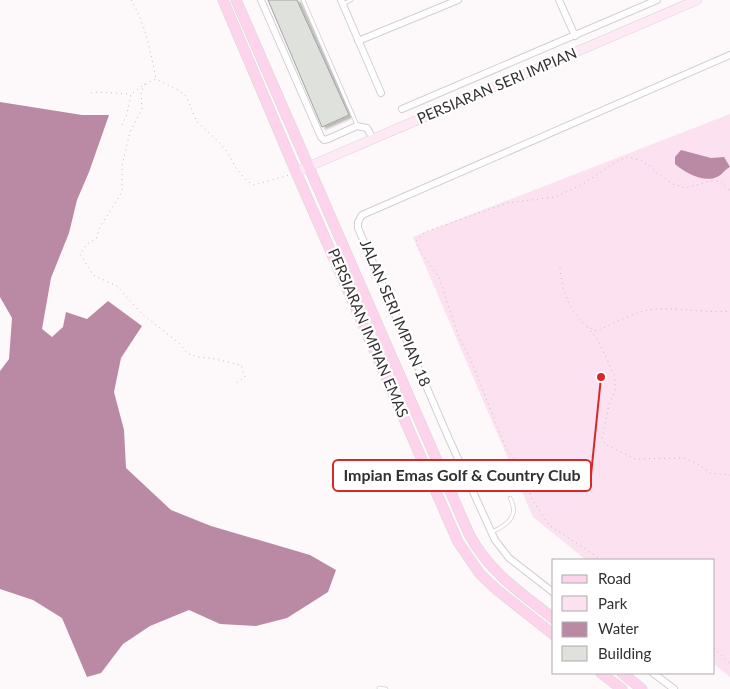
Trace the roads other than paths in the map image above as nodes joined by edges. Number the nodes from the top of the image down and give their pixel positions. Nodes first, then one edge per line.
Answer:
1 (223, 0) edge
2 (236, 0) edge
3 (261, 0) edge
4 (304, 0) edge
5 (351, 0) edge
6 (458, 0) edge
7 (559, 0) edge
8 (657, 0) edge
9 (697, 0) edge
10 (342, 2) edge
11 (575, 36) junction
12 (358, 41) junction
13 (730, 55) edge
14 (381, 94) dead end
15 (402, 109) dead end
16 (357, 126) junction
17 (373, 139) junction
18 (309, 166) junction
19 (296, 172) junction
20 (510, 498) dead end
21 (491, 532) junction
22 (552, 592) edge
23 (552, 617) edge
24 (552, 633) edge
25 (602, 674) edge
26 (623, 674) edge
27 (654, 674) edge
28 (379, 688) edge
29 (386, 689) edge
30 (622, 689) edge
31 (642, 689) edge
32 (674, 689) edge

1 - 19 main road, PERSIARAN IMPIAN EMAS
2 - 18 main road, PERSIARAN IMPIAN EMAS
3 - 16 street
4 - 16 lane
5 - 10 lane
6 - 12 street
7 - 11 street
8 - 11 street
9 - 17 street, PERSIARAN SERI IMPIAN
10 - 12 street
11 - 15 street
12 - 14 street
13 - 21 street, JALAN SERI IMPIAN 18
16 - 17 street
17 - 18 street, PERSIARAN SERI IMPIAN
18 - 19 street, PERSIARAN SERI IMPIAN
18 - 23 main road, PERSIARAN IMPIAN EMAS
19 - 24 main road, PERSIARAN IMPIAN EMAS
20 - 21 lane
21 - 22 street, JALAN SERI IMPIAN 18
25 - 30 main road
26 - 31 main road
27 - 32 street
28 - 29 lane

